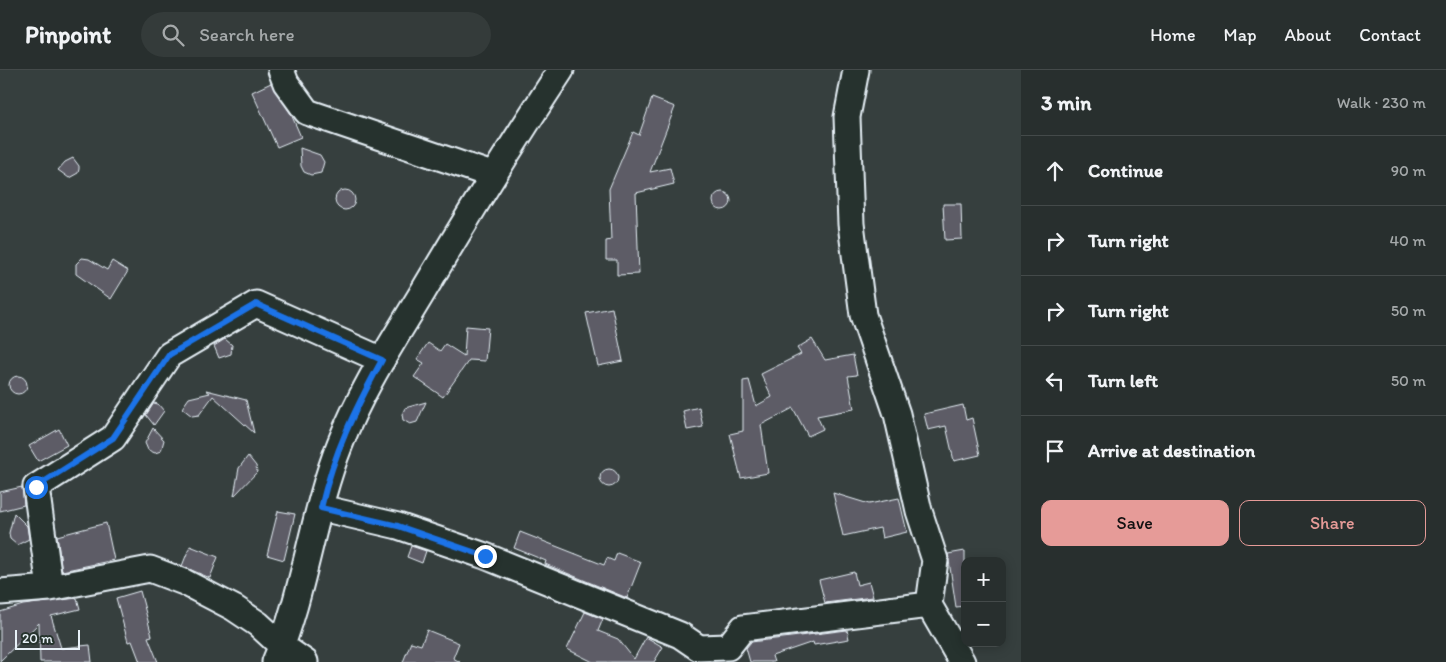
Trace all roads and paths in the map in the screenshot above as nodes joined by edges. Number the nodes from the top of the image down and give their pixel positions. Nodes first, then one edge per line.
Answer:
1 (281, 70) edge
2 (561, 70) edge
3 (856, 70) edge
4 (492, 175) junction
5 (382, 360) junction
6 (321, 508) junction
7 (50, 588) junction
8 (0, 592) edge
9 (929, 605) junction
10 (278, 654) edge
11 (728, 655) edge
12 (305, 662) edge
13 (962, 662) edge

1 - 4 street
2 - 4 street
3 - 9 street
4 - 5 street
5 - 6 street
5 - 7 street
6 - 10 street
6 - 11 street
7 - 8 street
7 - 10 street
9 - 11 street
9 - 13 street
10 - 12 street

